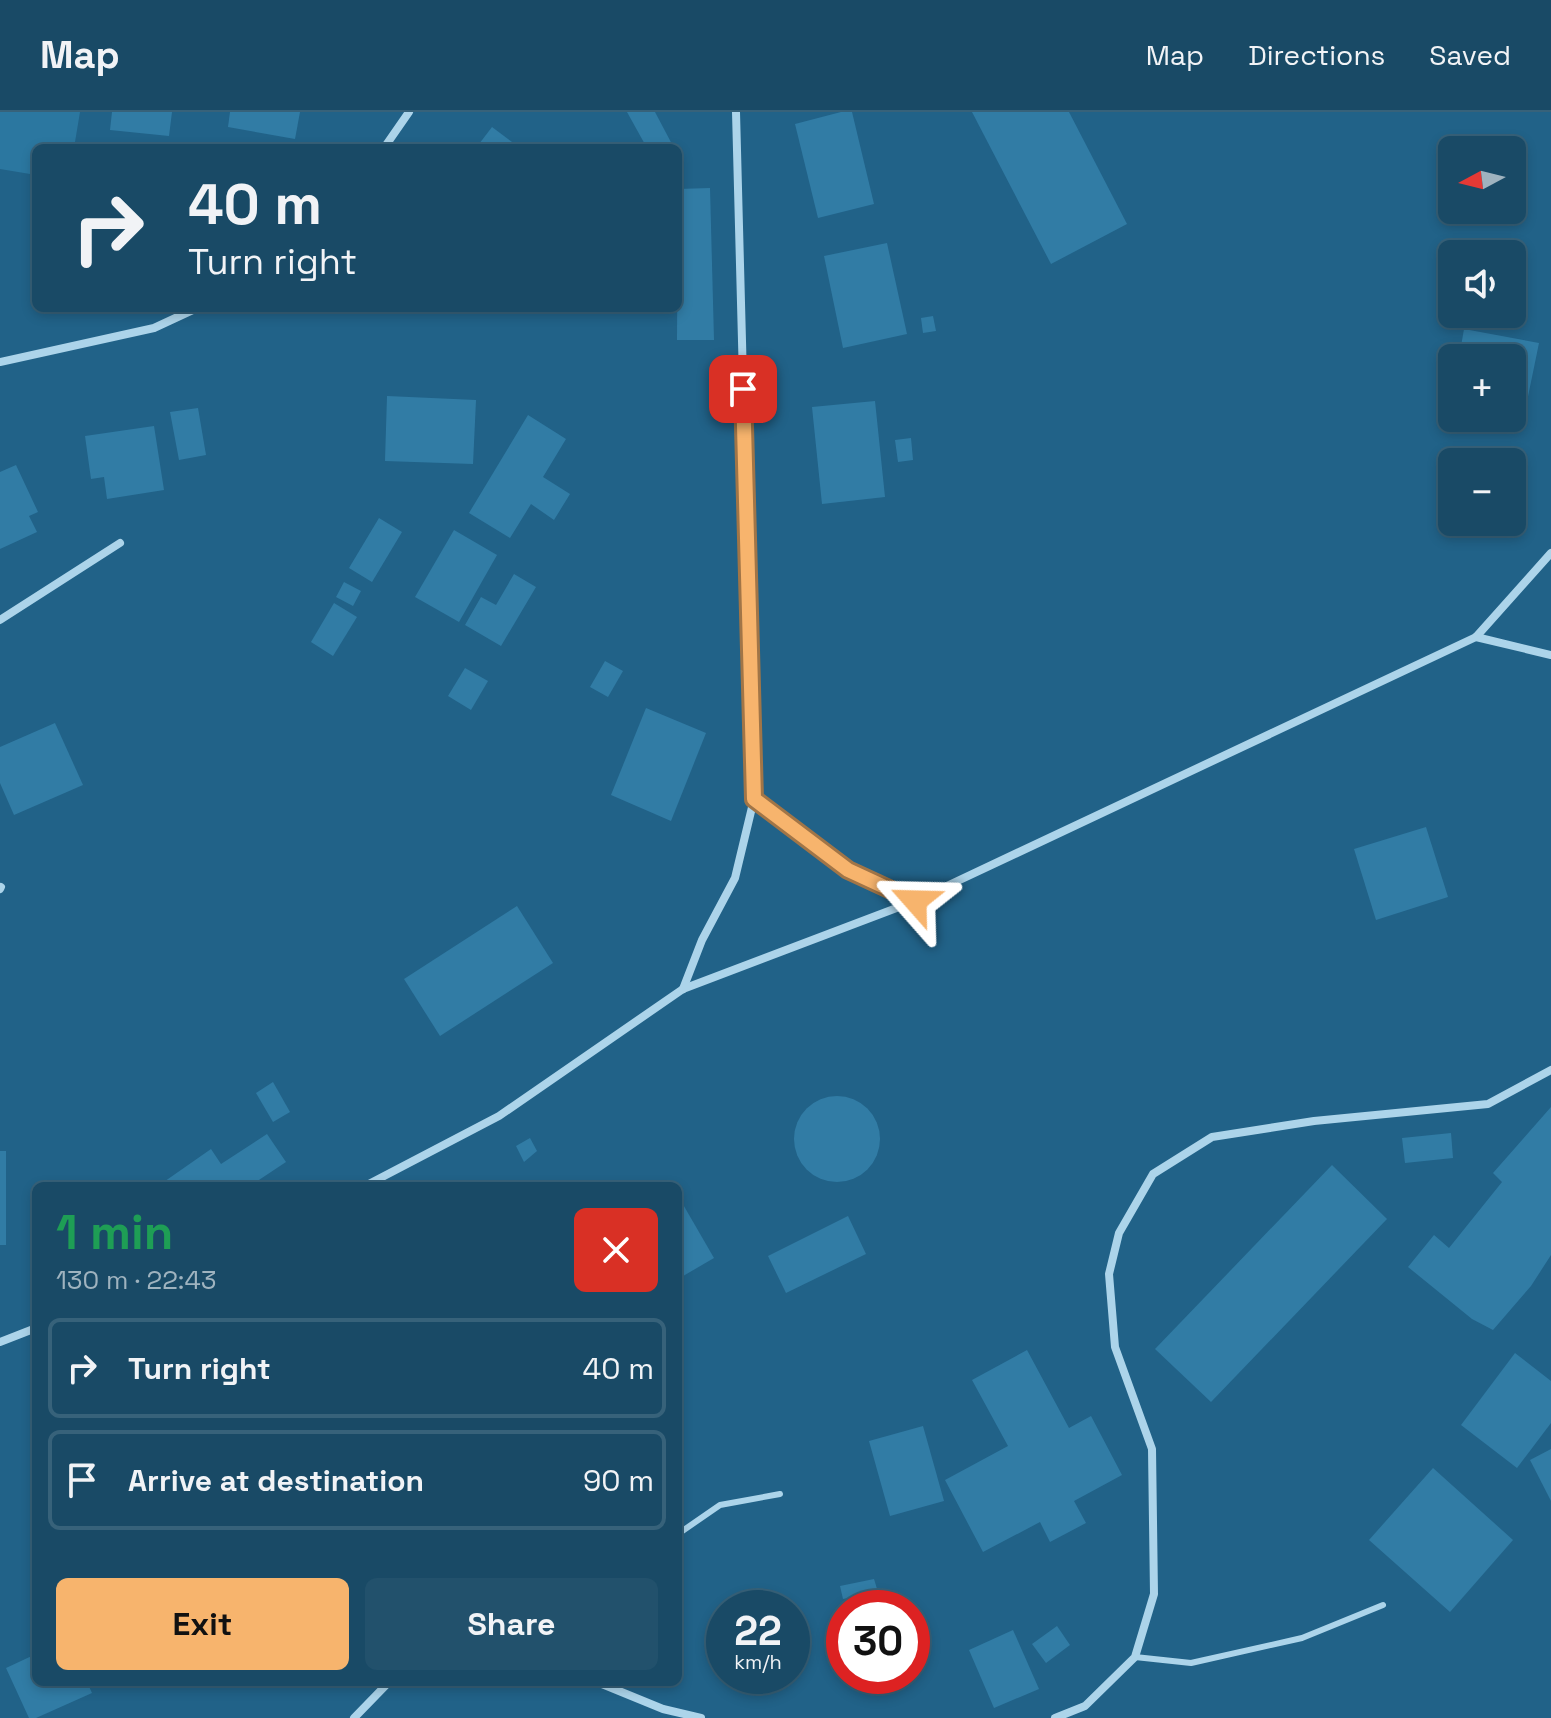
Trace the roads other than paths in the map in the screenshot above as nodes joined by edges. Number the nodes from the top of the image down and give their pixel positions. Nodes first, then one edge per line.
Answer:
1 (409, 112) edge
2 (736, 112) edge
3 (387, 144) edge
4 (188, 312) edge
5 (0, 362) edge
6 (120, 543) dead end
7 (1551, 553) edge
8 (0, 620) edge
9 (1476, 637) junction
10 (1551, 655) edge
11 (754, 799) junction
12 (915, 901) junction
13 (683, 989) junction
14 (1551, 1070) edge
15 (373, 1182) edge
16 (32, 1330) edge
17 (0, 1342) edge
18 (780, 1494) dead end
19 (682, 1531) edge
20 (1383, 1605) dead end
21 (1135, 1657) junction
22 (385, 1686) edge
23 (607, 1686) edge
24 (354, 1718) edge
25 (701, 1718) edge
26 (1055, 1718) edge

1 - 3 street
2 - 11 street
4 - 5 street
6 - 8 street
7 - 9 street
9 - 10 street
9 - 12 street
11 - 12 street
11 - 13 street
12 - 13 street
13 - 15 street
14 - 21 street
16 - 17 street
18 - 19 lane
20 - 21 lane
21 - 26 street
22 - 24 street
23 - 25 street

